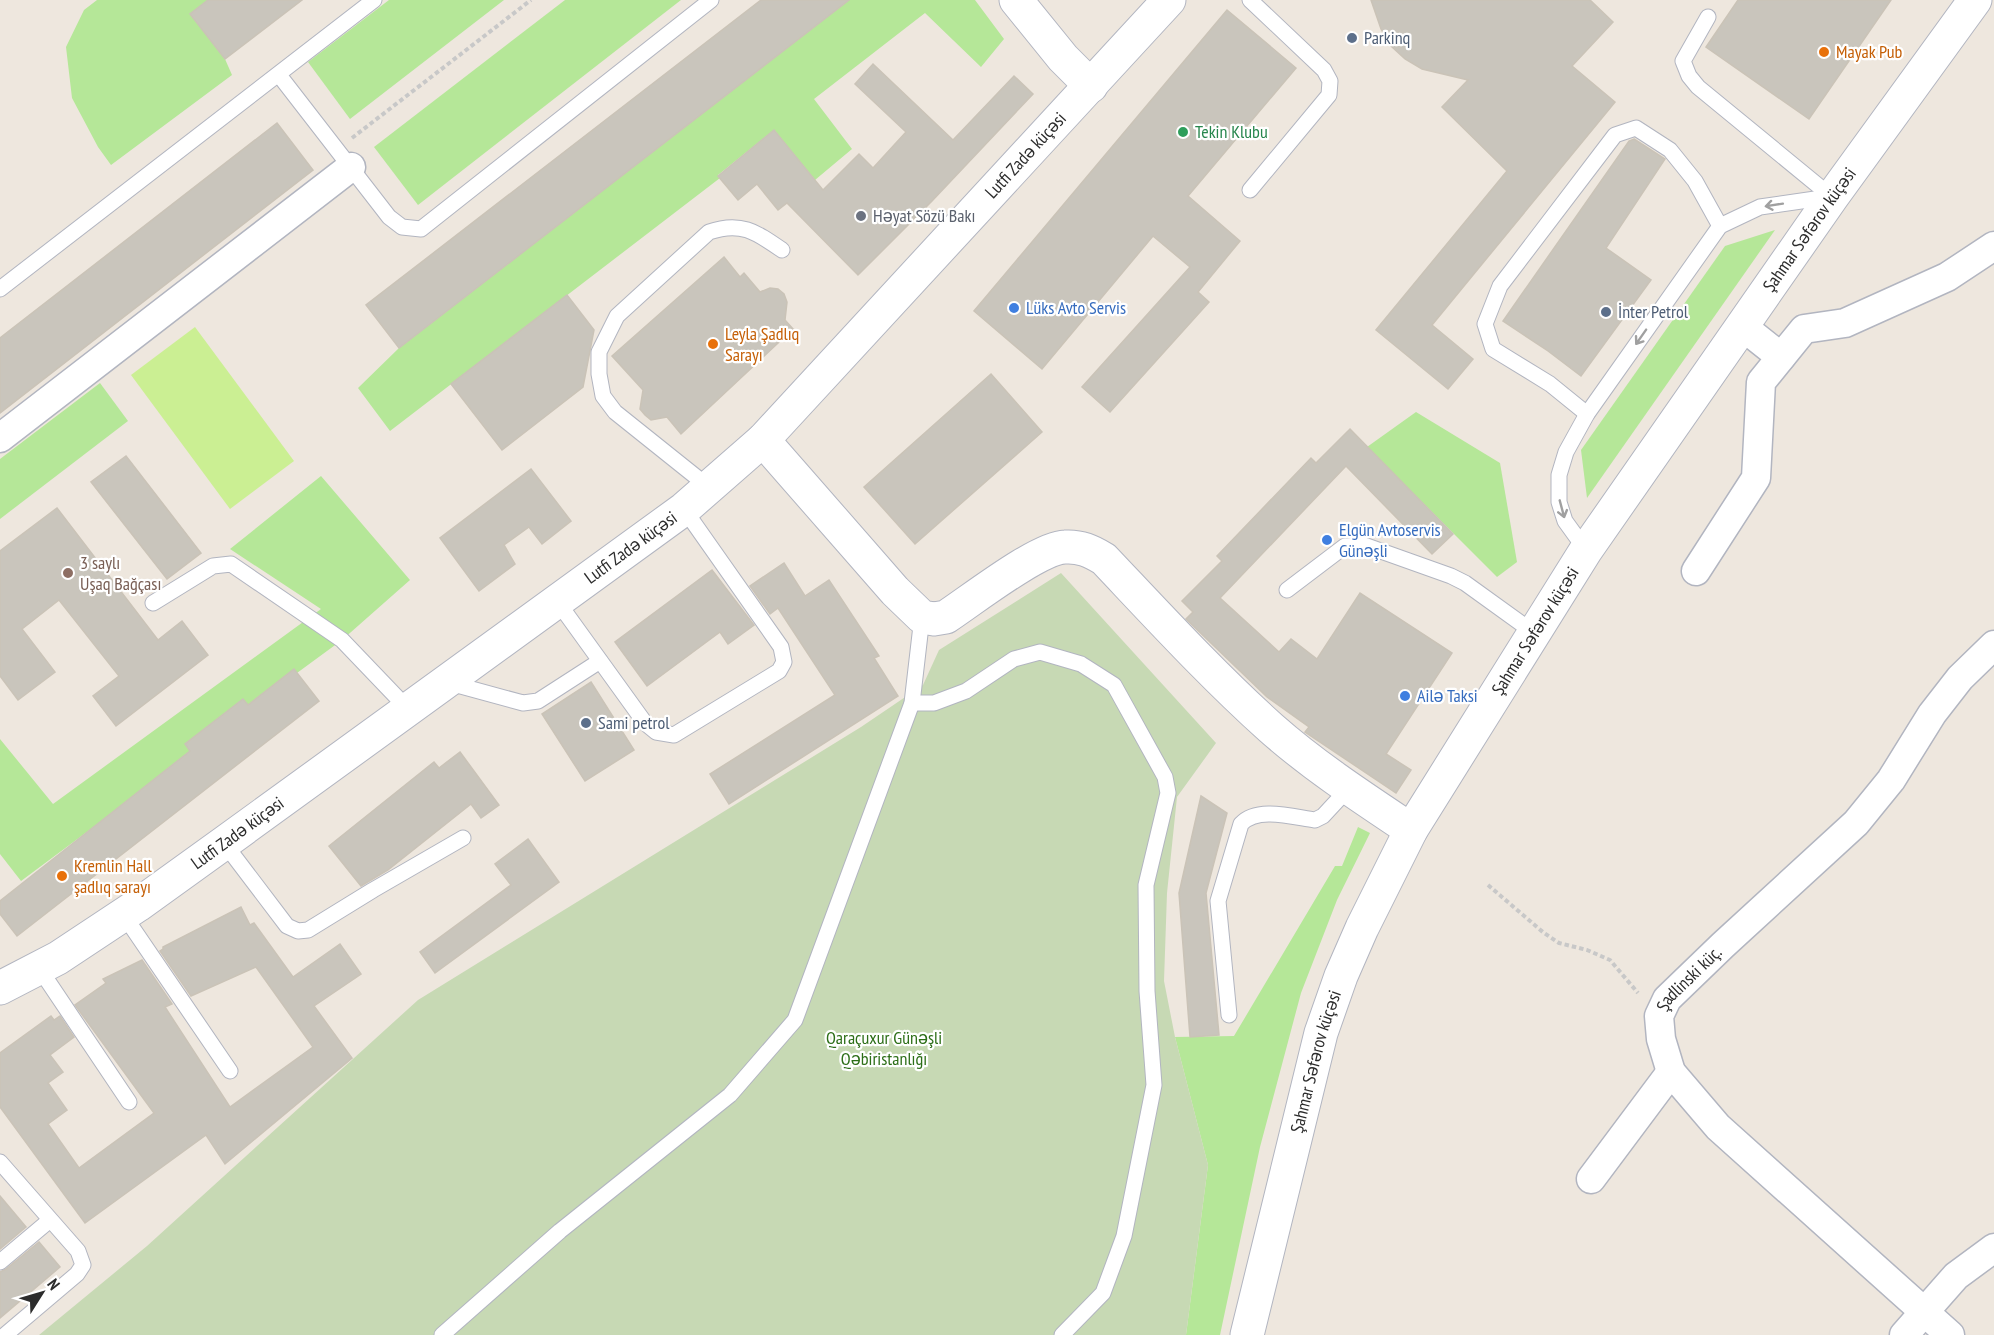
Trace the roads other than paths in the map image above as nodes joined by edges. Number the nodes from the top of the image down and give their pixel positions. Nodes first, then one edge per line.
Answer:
1 (374, 0) edge
2 (711, 0) edge
3 (1016, 0) edge
4 (1169, 0) edge
5 (1250, 0) edge
6 (1975, 0) edge
7 (1708, 17) dead end
8 (279, 75) junction
9 (1091, 86) junction
10 (344, 158) junction
11 (1250, 190) dead end
12 (1832, 197) junction
13 (1720, 226) junction
14 (1994, 246) edge
15 (782, 250) dead end
16 (0, 289) edge
17 (1742, 326) junction
18 (1781, 357) junction
19 (1587, 414) junction
20 (0, 438) edge
21 (763, 440) junction
22 (710, 488) junction
23 (684, 509) junction
24 (1586, 550) junction
25 (1696, 571) dead end
26 (1287, 590) dead end
27 (557, 601) junction
28 (153, 603) dead end
29 (922, 617) junction
30 (1533, 632) junction
31 (1994, 645) edge
32 (600, 661) junction
33 (446, 682) junction
34 (912, 703) junction
35 (408, 710) junction
36 (1348, 789) junction
37 (1411, 830) junction
38 (463, 838) dead end
39 (224, 843) junction
40 (123, 914) junction
41 (39, 968) junction
42 (0, 988) edge
43 (1229, 1015) dead end
44 (230, 1071) dead end
45 (1671, 1072) junction
46 (129, 1102) dead end
47 (0, 1162) edge
48 (1591, 1179) dead end
49 (50, 1220) junction
50 (1994, 1248) edge
51 (0, 1262) edge
52 (1924, 1310) junction
53 (5, 1335) edge
54 (442, 1335) edge
55 (1062, 1335) edge
56 (1247, 1335) edge
57 (1904, 1335) edge
58 (1950, 1335) edge

1 - 8 lane
2 - 10 lane
3 - 9 main road
4 - 9 main road, Lutfi Zadə küçəsi
5 - 11 lane
6 - 12 main road, Şahmar Səfərov küçəsi
7 - 12 lane
8 - 10 lane
8 - 16 lane
9 - 21 main road, Lutfi Zadə küçəsi
10 - 20 street
12 -> 13 lane
12 - 17 main road, Şahmar Səfərov küçəsi
13 -> 19 lane
13 - 19 lane
14 - 18 street
15 - 22 lane
17 - 18 street
17 - 24 main road, Şahmar Səfərov küçəsi
18 - 25 street
19 -> 24 lane
21 - 22 main road, Lutfi Zadə küçəsi
21 - 29 main road
22 - 23 main road, Lutfi Zadə küçəsi
23 - 27 main road, Lutfi Zadə küçəsi
23 - 32 lane
24 - 30 main road, Şahmar Səfərov küçəsi
26 - 30 lane
27 - 32 lane
27 - 33 main road, Lutfi Zadə küçəsi
28 - 35 lane
29 - 34 lane
29 - 36 main road
30 - 37 main road, Şahmar Səfərov küçəsi
31 - 45 street, Şadlinski küç.
32 - 33 lane
33 - 35 main road, Lutfi Zadə küçəsi
34 - 54 lane
34 - 55 lane
35 - 39 main road, Lutfi Zadə küçəsi
36 - 37 main road
36 - 43 lane
37 - 56 main road, Şahmar Səfərov küçəsi
38 - 39 lane
39 - 40 main road, Lutfi Zadə küçəsi
40 - 41 main road, Lutfi Zadə küçəsi
40 - 44 lane
41 - 42 main road, Lutfi Zadə küçəsi
41 - 46 lane
45 - 48 street
45 - 52 street, Şadlinski küç.
47 - 49 lane
49 - 51 lane
49 - 53 lane
50 - 52 street
52 - 57 street
52 - 58 street, Şadlinski küç.

